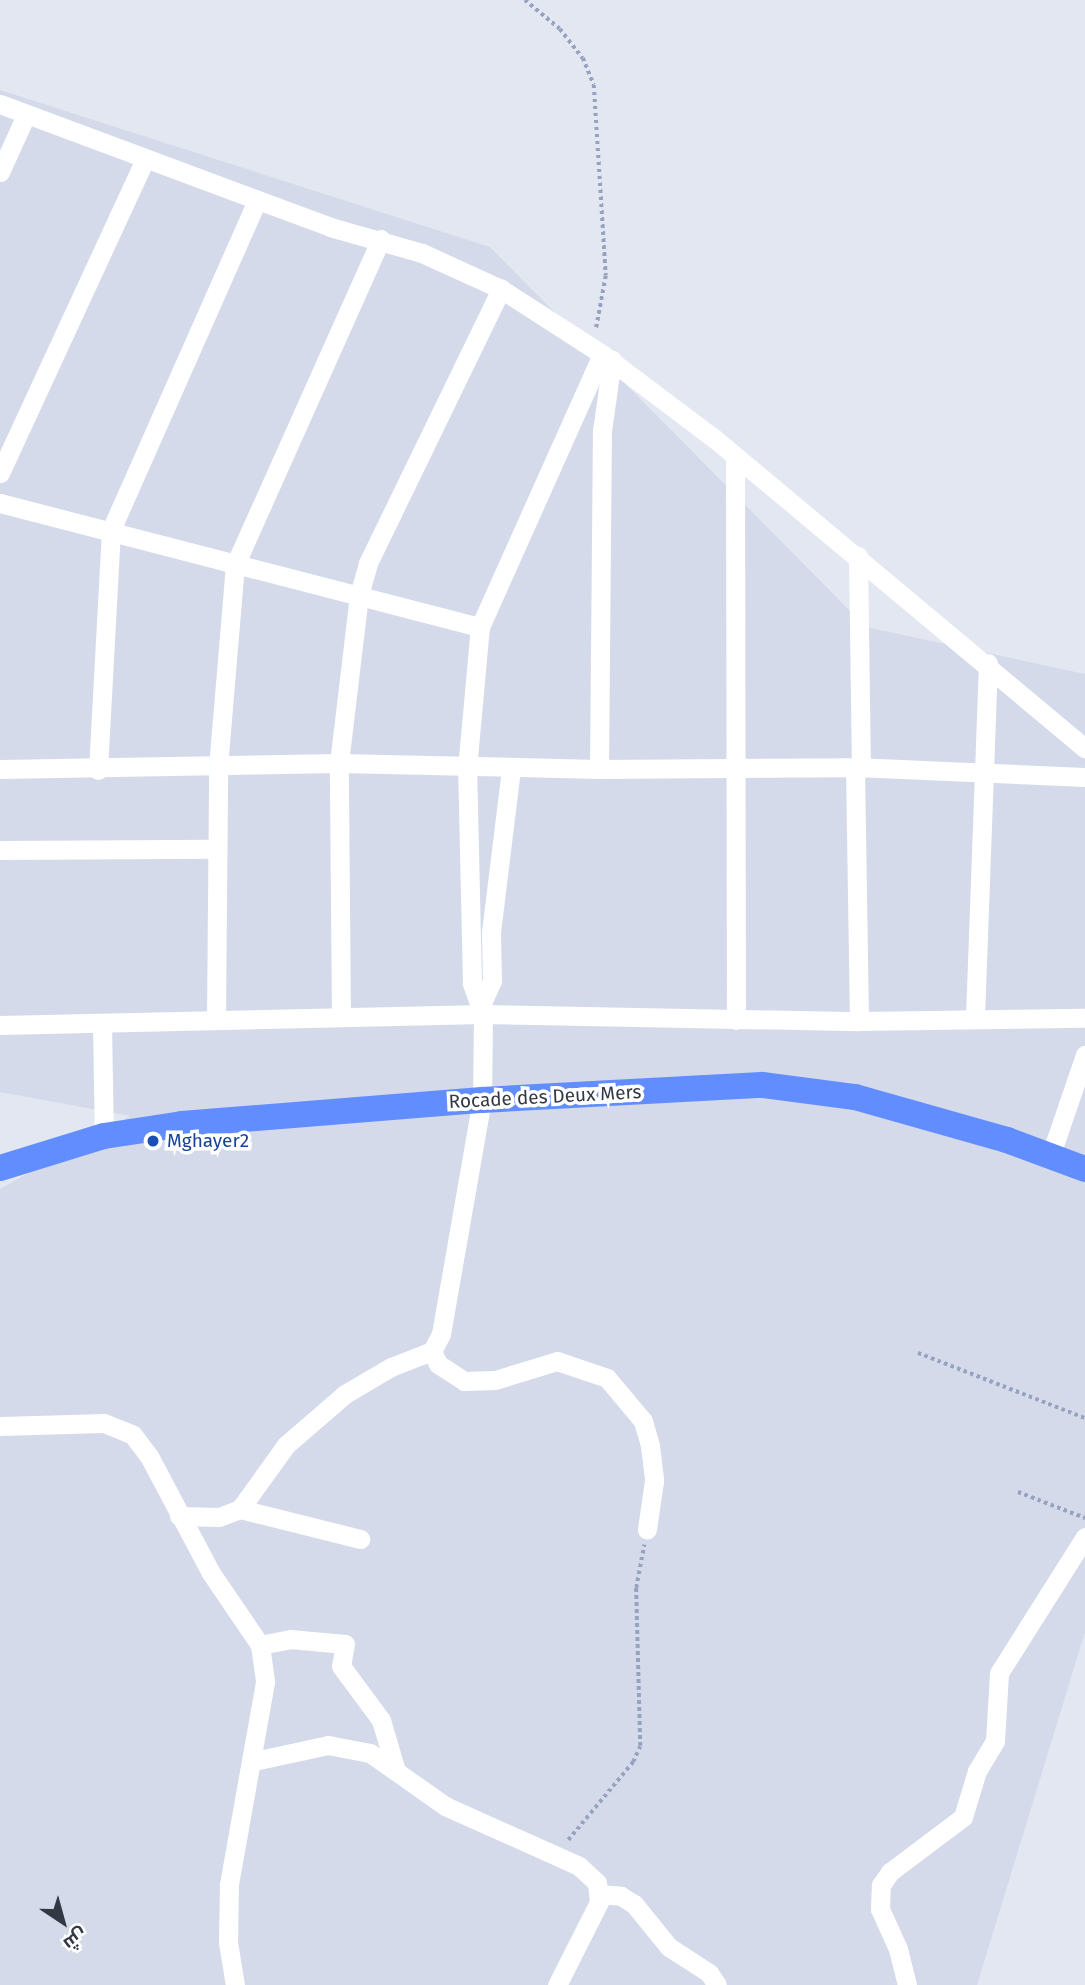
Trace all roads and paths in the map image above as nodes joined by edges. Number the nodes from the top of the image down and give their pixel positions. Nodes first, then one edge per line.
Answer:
1 (525, 0) edge
2 (0, 104) edge
3 (26, 115) junction
4 (144, 161) junction
5 (0, 172) edge
6 (257, 200) junction
7 (381, 239) junction
8 (501, 289) junction
9 (602, 353) junction
10 (735, 458) junction
11 (0, 473) edge
12 (0, 503) edge
13 (111, 530) junction
14 (858, 556) junction
15 (235, 565) junction
16 (359, 594) junction
17 (480, 627) junction
18 (988, 663) junction
19 (1085, 748) edge
20 (340, 763) junction
21 (218, 767) junction
22 (858, 767) junction
23 (0, 769) edge
24 (98, 769) junction
25 (467, 769) junction
26 (599, 769) junction
27 (511, 770) junction
28 (733, 771) junction
29 (982, 774) junction
30 (1085, 777) edge
31 (215, 849) junction
32 (0, 850) edge
33 (483, 1008) junction
34 (341, 1017) junction
35 (975, 1017) junction
36 (216, 1018) junction
37 (1085, 1018) edge
38 (736, 1020) junction
39 (859, 1021) junction
40 (0, 1025) edge
41 (102, 1025) junction
42 (1085, 1055) edge
43 (482, 1100) junction
44 (104, 1136) junction
45 (1050, 1157) junction
46 (0, 1168) edge
47 (1085, 1169) edge
48 (432, 1351) junction
49 (918, 1353) dead end
50 (1085, 1418) edge
51 (0, 1426) edge
52 (1018, 1492) dead end
53 (240, 1509) junction
54 (179, 1516) junction
55 (1085, 1518) edge
56 (647, 1529) joint
57 (1085, 1537) edge
58 (360, 1539) dead end
59 (260, 1644) junction
60 (254, 1761) junction
61 (396, 1771) junction
62 (556, 1853) junction
63 (600, 1894) junction
64 (235, 1985) edge
65 (557, 1985) edge
66 (717, 1985) edge
67 (907, 1985) edge

1 - 9 path
2 - 3 street
3 - 4 street
3 - 5 street
4 - 6 street
4 - 11 street
6 - 7 street
6 - 13 street
7 - 8 street
7 - 15 street
8 - 9 street
8 - 16 street
9 - 10 street
9 - 17 street
9 - 26 street
10 - 14 street
10 - 28 street
12 - 13 street
13 - 15 street
13 - 24 street
14 - 18 street
14 - 22 street
15 - 16 street
15 - 21 street
16 - 17 street
16 - 20 street
17 - 25 street
18 - 19 street
18 - 29 street
20 - 21 street
20 - 25 street
20 - 34 street
21 - 24 street
21 - 31 street
22 - 28 street
22 - 29 street
22 - 39 street
23 - 24 street
25 - 27 street
25 - 33 street
26 - 27 street
26 - 28 street
27 - 33 street
28 - 38 street
29 - 30 street
29 - 35 street
31 - 32 street
31 - 36 street
33 - 34 street
33 - 38 street
33 - 43 street
34 - 36 street
35 - 37 street
35 - 39 street
36 - 41 street
38 - 39 street
40 - 41 street
41 - 44 street
42 - 45 street
43 - 44 highway, Rocade des Deux Mers
43 - 45 highway, Rocade des Deux Mers
43 - 48 street
44 - 46 highway, Rocade des Deux Mers
45 - 47 highway, Rocade des Deux Mers
48 - 53 street
48 - 56 street
49 - 50 path
51 - 54 street
52 - 55 path
53 - 54 street
53 - 58 street
54 - 59 street
56 - 62 path
57 - 67 street
59 - 60 street
59 - 61 street
60 - 61 street
60 - 64 street
61 - 62 street
62 - 63 street
63 - 65 street
63 - 66 street

